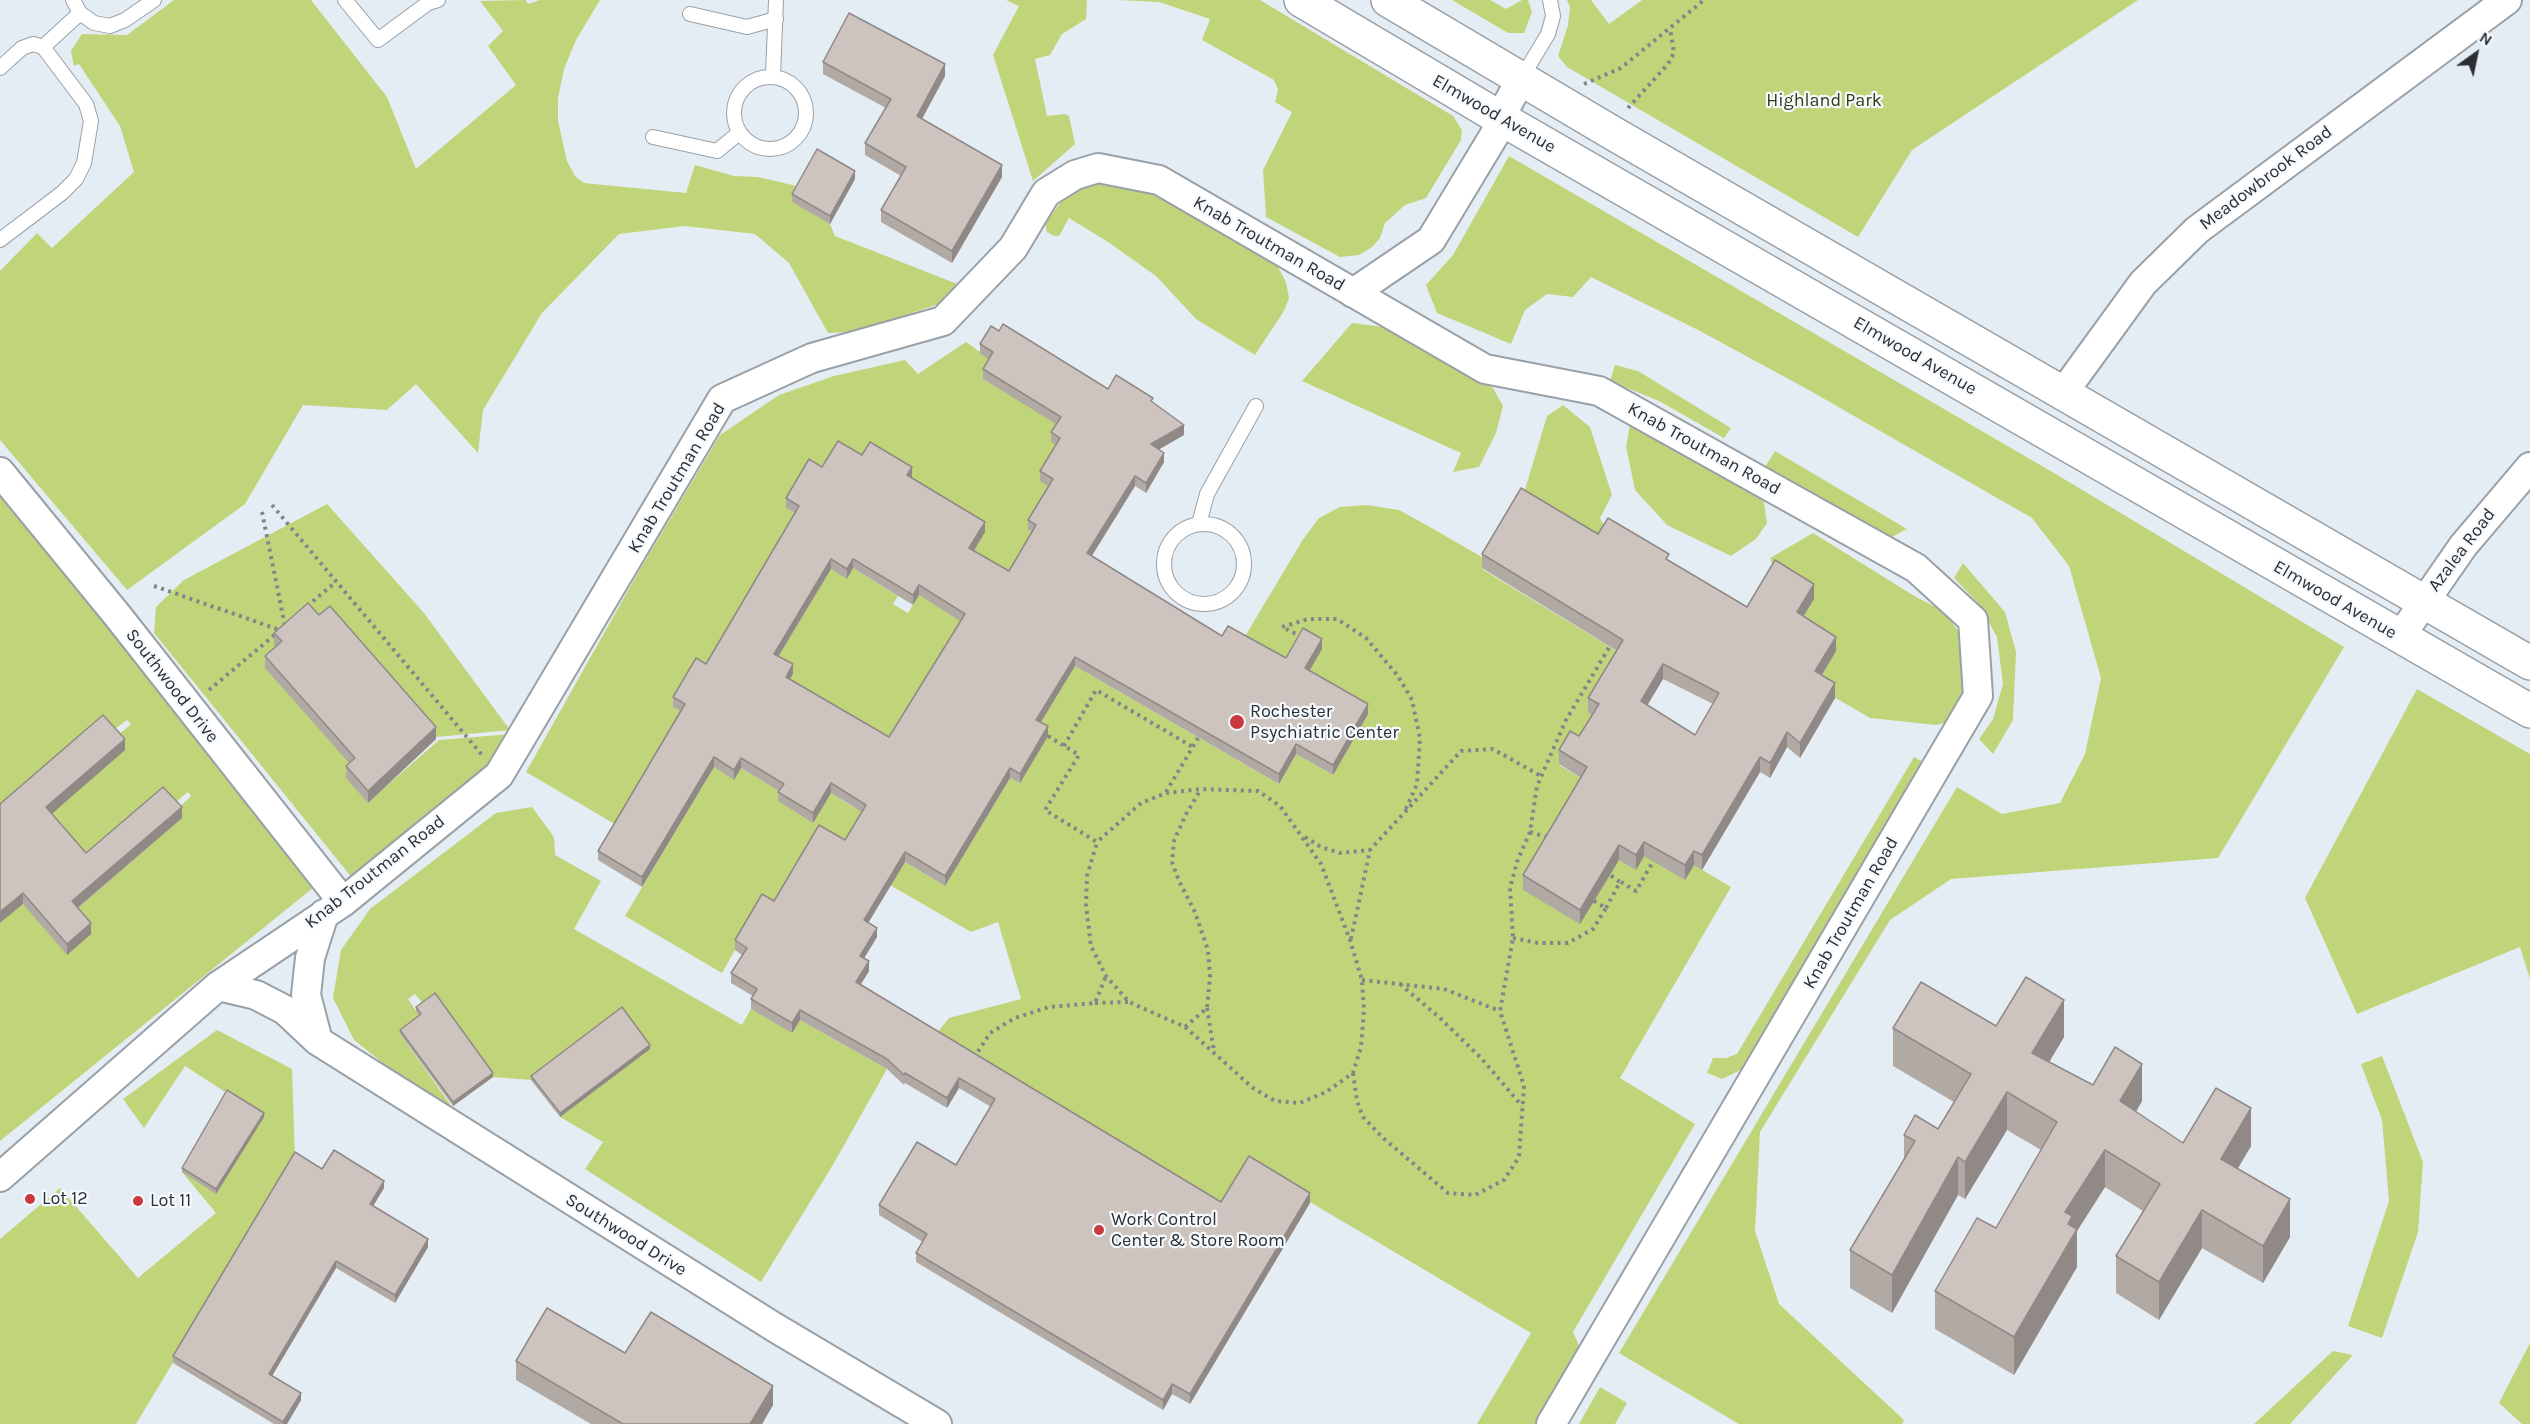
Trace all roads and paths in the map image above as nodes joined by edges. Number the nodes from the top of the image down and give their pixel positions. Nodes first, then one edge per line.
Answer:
1 (154, 0) edge
2 (345, 0) edge
3 (438, 0) edge
4 (776, 0) edge
5 (1301, 0) edge
6 (1388, 0) edge
7 (1550, 0) edge
8 (1704, 0) edge
9 (2507, 0) edge
10 (77, 6) edge
11 (690, 14) dead end
12 (776, 19) junction
13 (1670, 28) junction
14 (43, 47) junction
15 (0, 68) edge
16 (773, 76) junction
17 (1521, 79) junction
18 (1584, 84) dead end
19 (1626, 110) dead end
20 (1500, 118) junction
21 (739, 133) junction
22 (653, 137) dead end
23 (0, 240) edge
24 (1353, 293) junction
25 (2063, 393) junction
26 (1256, 406) dead end
27 (2530, 467) edge
28 (0, 472) edge
29 (272, 505) dead end
30 (262, 512) dead end
31 (1198, 524) junction
32 (336, 582) junction
33 (154, 586) dead end
34 (2422, 602) junction
35 (302, 611) edge
36 (293, 618) edge
37 (285, 626) junction
38 (280, 630) junction
39 (2400, 637) junction
40 (1303, 638) edge
41 (1610, 646) edge
42 (2530, 663) edge
43 (188, 708) junction
44 (2530, 711) edge
45 (1048, 736) edge
46 (1198, 738) edge
47 (1064, 746) junction
48 (1193, 747) junction
49 (499, 775) junction
50 (1541, 776) junction
51 (1201, 789) junction
52 (1166, 793) junction
53 (1404, 814) junction
54 (1554, 831) edge
55 (1530, 832) junction
56 (1302, 835) junction
57 (1548, 837) junction
58 (1097, 842) junction
59 (1557, 843) edge
60 (1370, 850) junction
61 (1645, 854) edge
62 (1654, 860) junction
63 (1661, 865) edge
64 (1602, 870) edge
65 (1620, 882) junction
66 (1594, 901) edge
67 (333, 908) junction
68 (1606, 908) junction
69 (1513, 938) junction
70 (1350, 940) junction
71 (1107, 976) junction
72 (1362, 980) junction
73 (1400, 984) junction
74 (218, 986) junction
75 (1129, 1002) junction
76 (1095, 1003) junction
77 (1207, 1008) junction
78 (1500, 1011) junction
79 (1185, 1028) junction
80 (318, 1041) junction
81 (1214, 1052) junction
82 (972, 1061) edge
83 (1353, 1073) junction
84 (1523, 1107) junction
85 (0, 1177) edge
86 (937, 1424) edge
87 (1551, 1424) edge

1 - 10 lane
2 - 3 lane
4 - 12 lane
5 - 20 main road, Elmwood Avenue
6 - 17 main road
7 - 17 lane
8 - 13 path
9 - 25 street, Meadowbrook Road
10 - 14 lane
11 - 12 lane
12 - 16 lane
13 - 18 path
13 - 19 path
14 - 15 lane
14 - 23 lane
16 - 21 lane
16 - 21 lane
17 - 20 street
17 - 25 main road
20 - 24 street
20 - 39 main road, Elmwood Avenue
21 - 22 lane
24 - 49 street, Knab Troutman Road
24 - 87 street, Knab Troutman Road
25 - 34 main road
26 - 31 lane
27 - 34 street, Azalea Road
28 - 43 street, Southwood Drive
29 - 32 path
30 - 37 path
31 - 31 lane
32 - 35 path
32 - 49 path
33 - 38 path
34 - 39 street, Azalea Road
34 - 42 main road
36 - 37 path
37 - 38 path
38 - 43 path
39 - 44 main road, Elmwood Avenue
40 - 53 path
41 - 50 path
43 - 67 street, Southwood Drive
45 - 47 path
46 - 48 path
47 - 48 path
47 - 58 path
48 - 52 path
49 - 67 street, Knab Troutman Road
50 - 53 path
50 - 55 path
51 - 52 path
51 - 56 path
51 - 77 path
52 - 58 path
53 - 60 path
54 - 57 path
55 - 57 path
55 - 69 path
56 - 60 path
56 - 70 path
57 - 59 path
58 - 71 path
60 - 70 path
61 - 62 path
62 - 63 path
62 - 65 path
64 - 65 path
65 - 68 path
66 - 68 path
67 - 74 street, Knab Troutman Road
67 - 80 street
68 - 69 path
69 - 78 path
70 - 72 path
71 - 75 path
71 - 76 path
72 - 73 path
72 - 83 path
73 - 78 path
73 - 84 path
74 - 80 street, Southwood Drive
74 - 85 street, Knab Troutman Road
75 - 76 path
75 - 79 path
76 - 82 path
77 - 79 path
77 - 81 path
78 - 84 path
79 - 81 path
80 - 86 street, Southwood Drive
81 - 83 path
83 - 84 path

